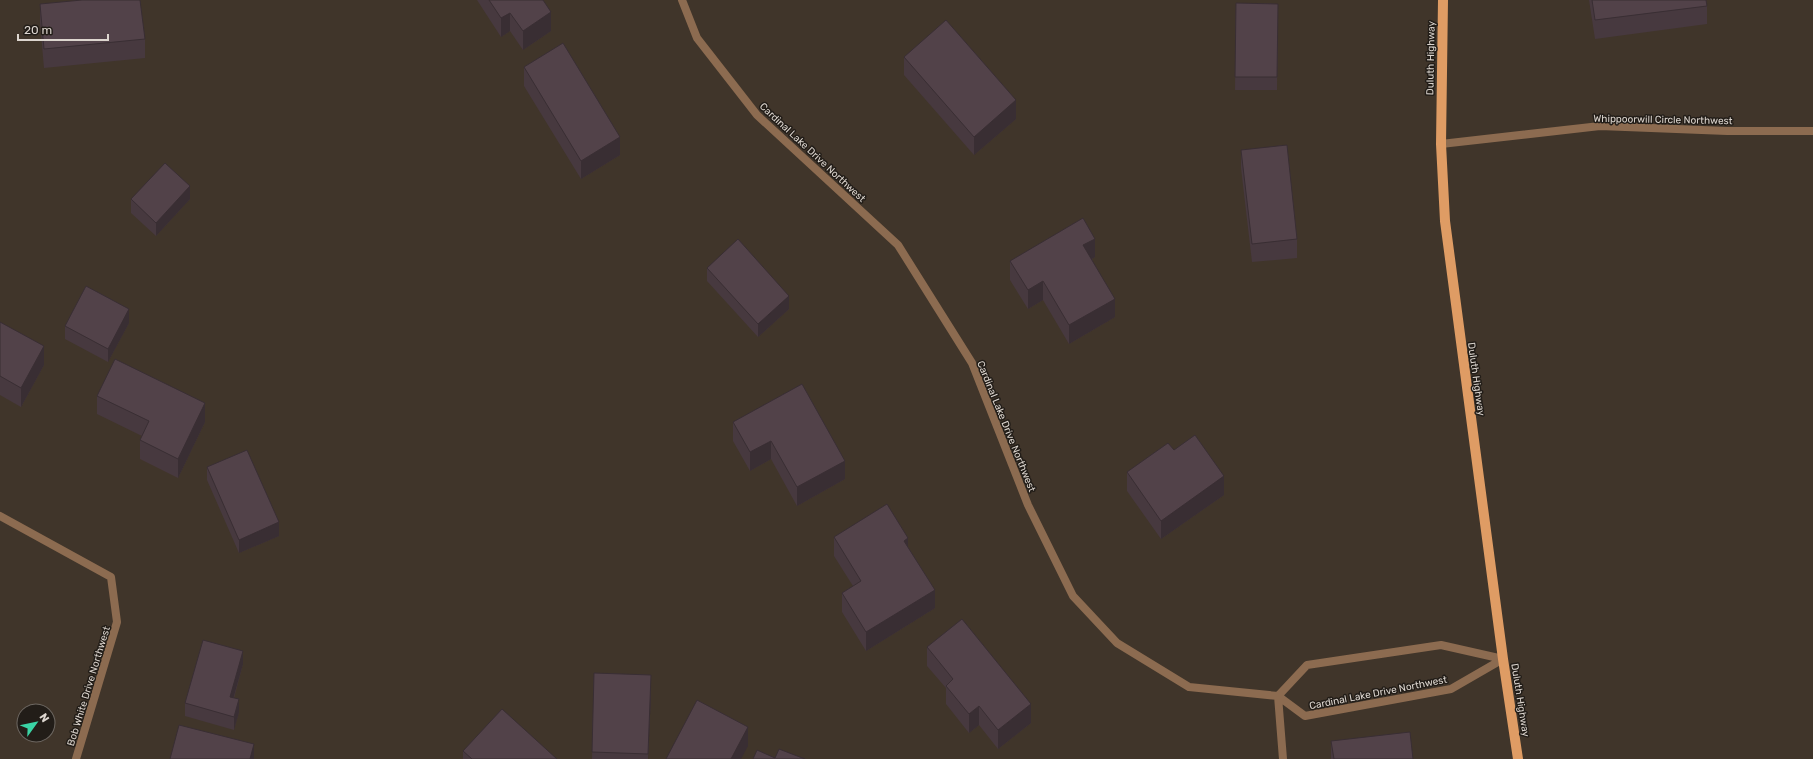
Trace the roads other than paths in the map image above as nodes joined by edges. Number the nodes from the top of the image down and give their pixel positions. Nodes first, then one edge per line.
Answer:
1 (682, 0) edge
2 (1443, 0) edge
3 (1813, 132) edge
4 (1441, 144) junction
5 (0, 516) edge
6 (1503, 659) junction
7 (1278, 696) junction
8 (76, 759) edge
9 (1283, 759) edge
10 (1518, 759) edge

1 - 7 street, Cardinal Lake Drive Northwest
2 - 4 main road, Duluth Highway
3 - 4 street, Whippoorwill Circle Northwest
4 - 6 main road, Duluth Highway
5 - 8 street, Bob White Drive Northwest
6 - 7 street
6 - 7 street, Cardinal Lake Drive Northwest
6 - 10 main road, Duluth Highway
7 - 9 street

